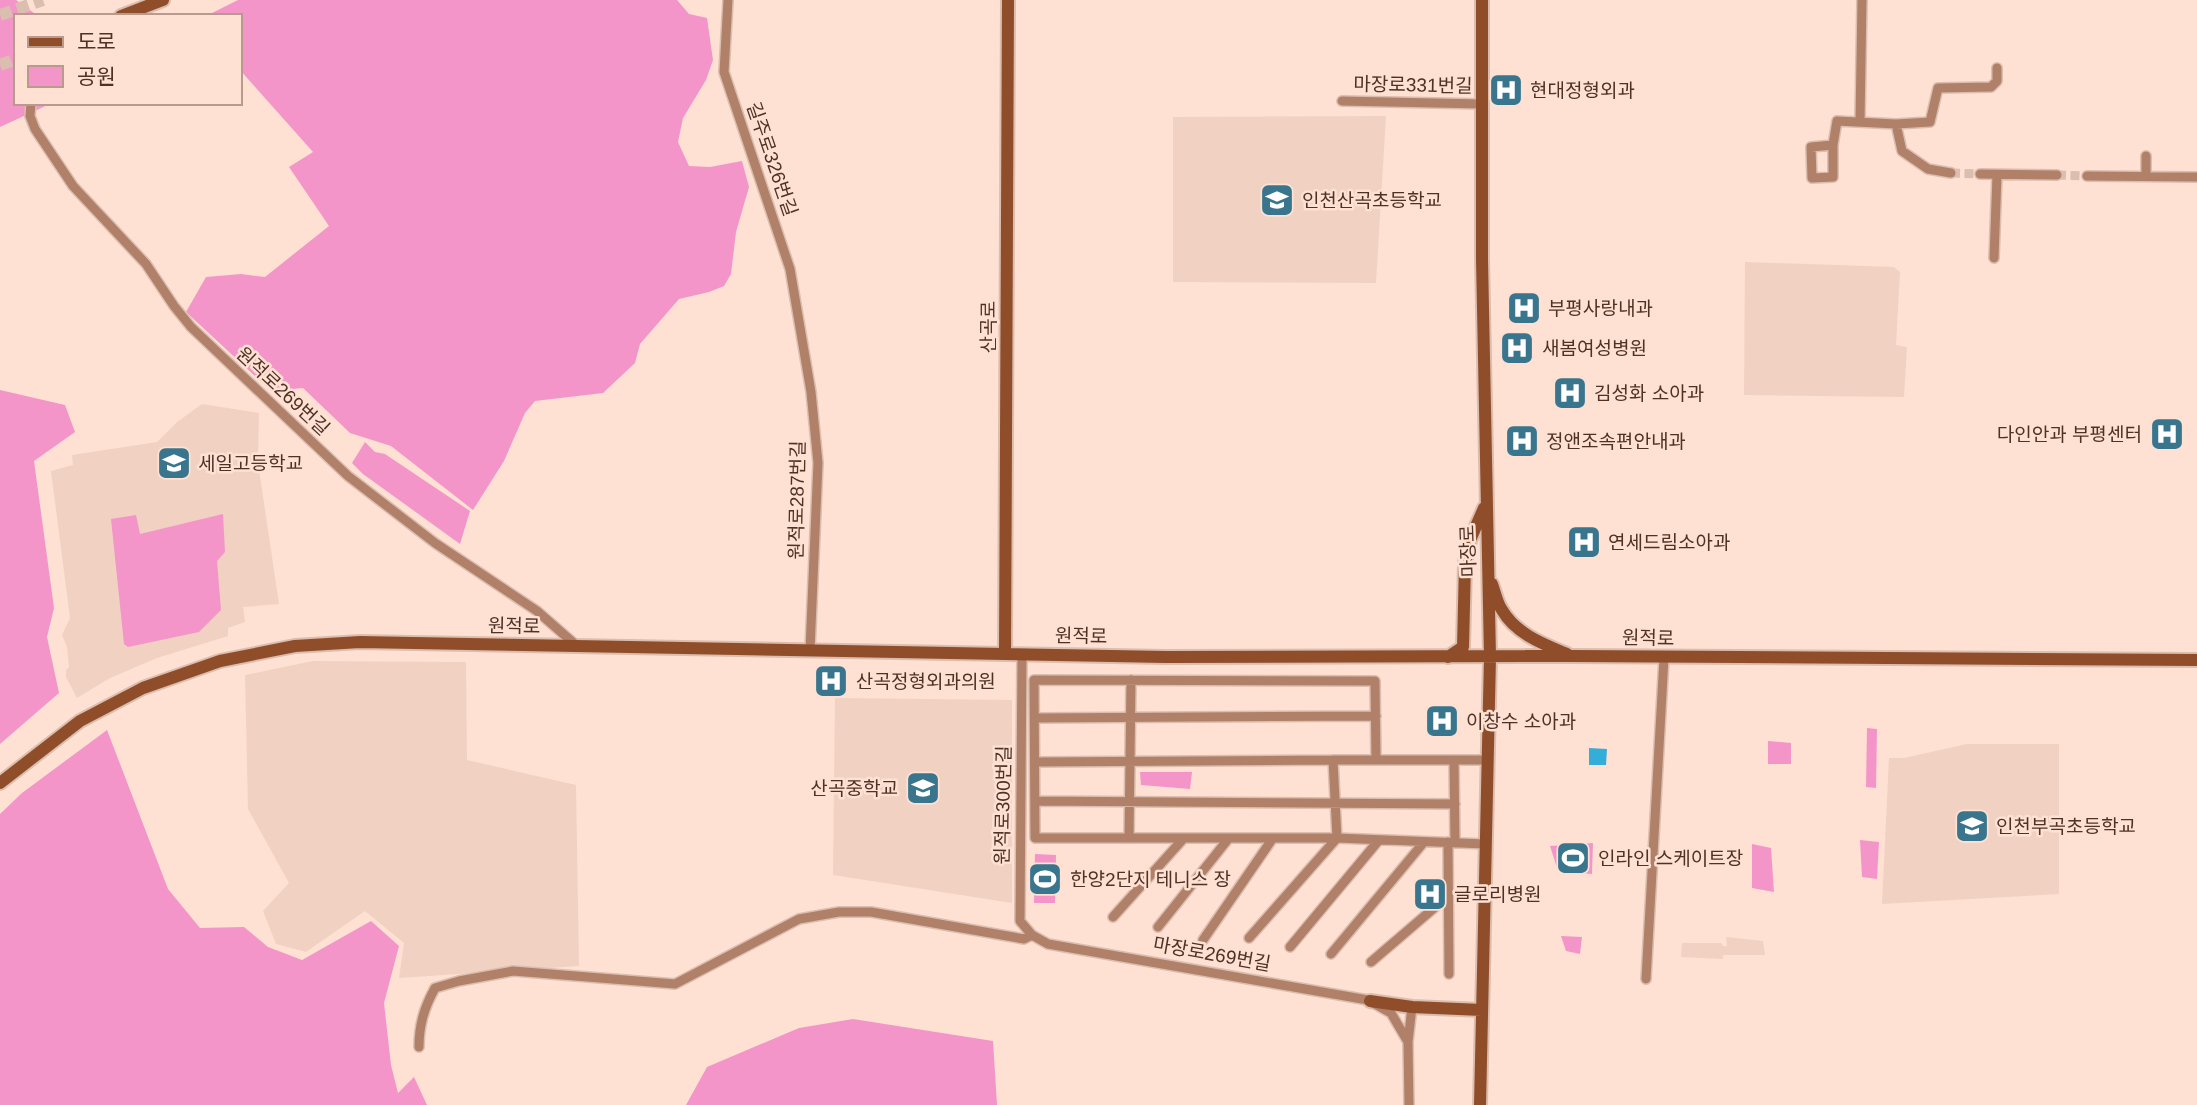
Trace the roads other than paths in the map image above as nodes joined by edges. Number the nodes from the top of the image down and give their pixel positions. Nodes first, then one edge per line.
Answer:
1 (163, 0) edge
2 (728, 0) edge
3 (1008, 0) edge
4 (1482, 0) edge
5 (1862, 0) edge
6 (126, 14) edge
7 (1997, 68) dead end
8 (1342, 101) dead end
9 (1482, 104) junction
10 (31, 105) edge
11 (1860, 121) junction
12 (1896, 124) junction
13 (1833, 145) dead end
14 (2146, 156) dead end
15 (1951, 173) tunnel mouth
16 (1980, 174) tunnel mouth
17 (1997, 175) junction
18 (2057, 175) tunnel mouth
19 (2087, 176) tunnel mouth
20 (2146, 176) junction
21 (2197, 177) edge
22 (1994, 258) dead end
23 (790, 269) joint
24 (1486, 504) junction
25 (1488, 573) junction
26 (577, 646) junction
27 (810, 650) junction
28 (1005, 654) junction
29 (1022, 654) junction
30 (1573, 656) junction
31 (1448, 657) junction
32 (1490, 657) junction
33 (1664, 658) junction
34 (2197, 660) edge
35 (1131, 680) junction
36 (1376, 716) junction
37 (1035, 718) junction
38 (1130, 718) junction
39 (1334, 760) junction
40 (1376, 760) junction
41 (1454, 760) junction
42 (1488, 760) junction
43 (1035, 762) junction
44 (1131, 762) junction
45 (0, 783) edge
46 (1035, 801) junction
47 (1129, 802) junction
48 (1335, 804) junction
49 (1455, 804) junction
50 (1129, 838) junction
51 (1184, 838) junction
52 (1229, 838) junction
53 (1273, 838) junction
54 (1337, 838) junction
55 (1379, 840) junction
56 (1424, 842) junction
57 (1451, 843) junction
58 (1485, 844) junction
59 (1448, 896) junction
60 (1113, 917) dead end
61 (1158, 927) dead end
62 (1032, 935) junction
63 (1249, 938) dead end
64 (1203, 940) dead end
65 (1290, 947) dead end
66 (1331, 954) dead end
67 (1371, 962) dead end
68 (1449, 974) dead end
69 (1646, 979) dead end
70 (1370, 1001) junction
71 (1412, 1007) junction
72 (1482, 1010) junction
73 (1408, 1042) junction
74 (419, 1047) dead end
75 (1409, 1105) edge
76 (1480, 1105) edge

1 - 6 main road
2 - 23 street, 길주로326번길
3 - 28 main road, 산곡로
4 - 9 main road, 마장로
5 - 11 street
7 - 12 street
8 - 9 street, 마장로331번길
9 - 24 main road, 마장로
10 - 26 street, 원적로269번길
11 - 12 street
11 - 13 street
12 - 15 street
14 - 20 street
16 - 17 street
17 - 18 street
17 - 22 street
19 - 20 street
20 - 21 street
23 - 27 street, 원적로287번길
24 - 25 main road, 마장로
24 - 31 main road
25 - 30 main road
25 - 32 main road, 마장로
26 - 27 main road, 원적로
26 - 45 main road, 원적로
27 - 28 main road, 원적로
28 - 29 main road, 원적로
29 - 31 main road, 원적로
29 - 62 street, 원적로300번길
30 - 32 main road, 원적로
30 - 33 main road, 원적로
31 - 32 main road, 원적로
32 - 42 main road, 마장로
33 - 34 main road, 원적로
33 - 69 street
35 - 36 street
35 - 37 street
35 - 38 street
36 - 38 street
36 - 40 street
37 - 38 street
37 - 43 street
38 - 44 street
39 - 40 street
39 - 44 street
39 - 48 street
40 - 41 street
41 - 42 street
41 - 49 street
42 - 58 main road, 마장로
43 - 44 street
43 - 46 street
44 - 47 street
46 - 47 street
46 - 50 street
47 - 48 street
47 - 50 street
48 - 49 street
48 - 54 street
49 - 57 street
50 - 51 street
51 - 52 street
51 - 60 street
52 - 53 street
52 - 61 street
53 - 54 street
53 - 64 street
54 - 55 street
54 - 63 street
55 - 56 street
55 - 65 street
56 - 57 street
56 - 66 street
57 - 58 street
57 - 59 street
58 - 72 main road, 마장로
59 - 67 street
59 - 68 street
62 - 70 street, 마장로269번길
62 - 74 street
70 - 71 main road
70 - 73 street
71 - 72 main road
71 - 73 street
72 - 76 main road, 마장로
73 - 75 street

